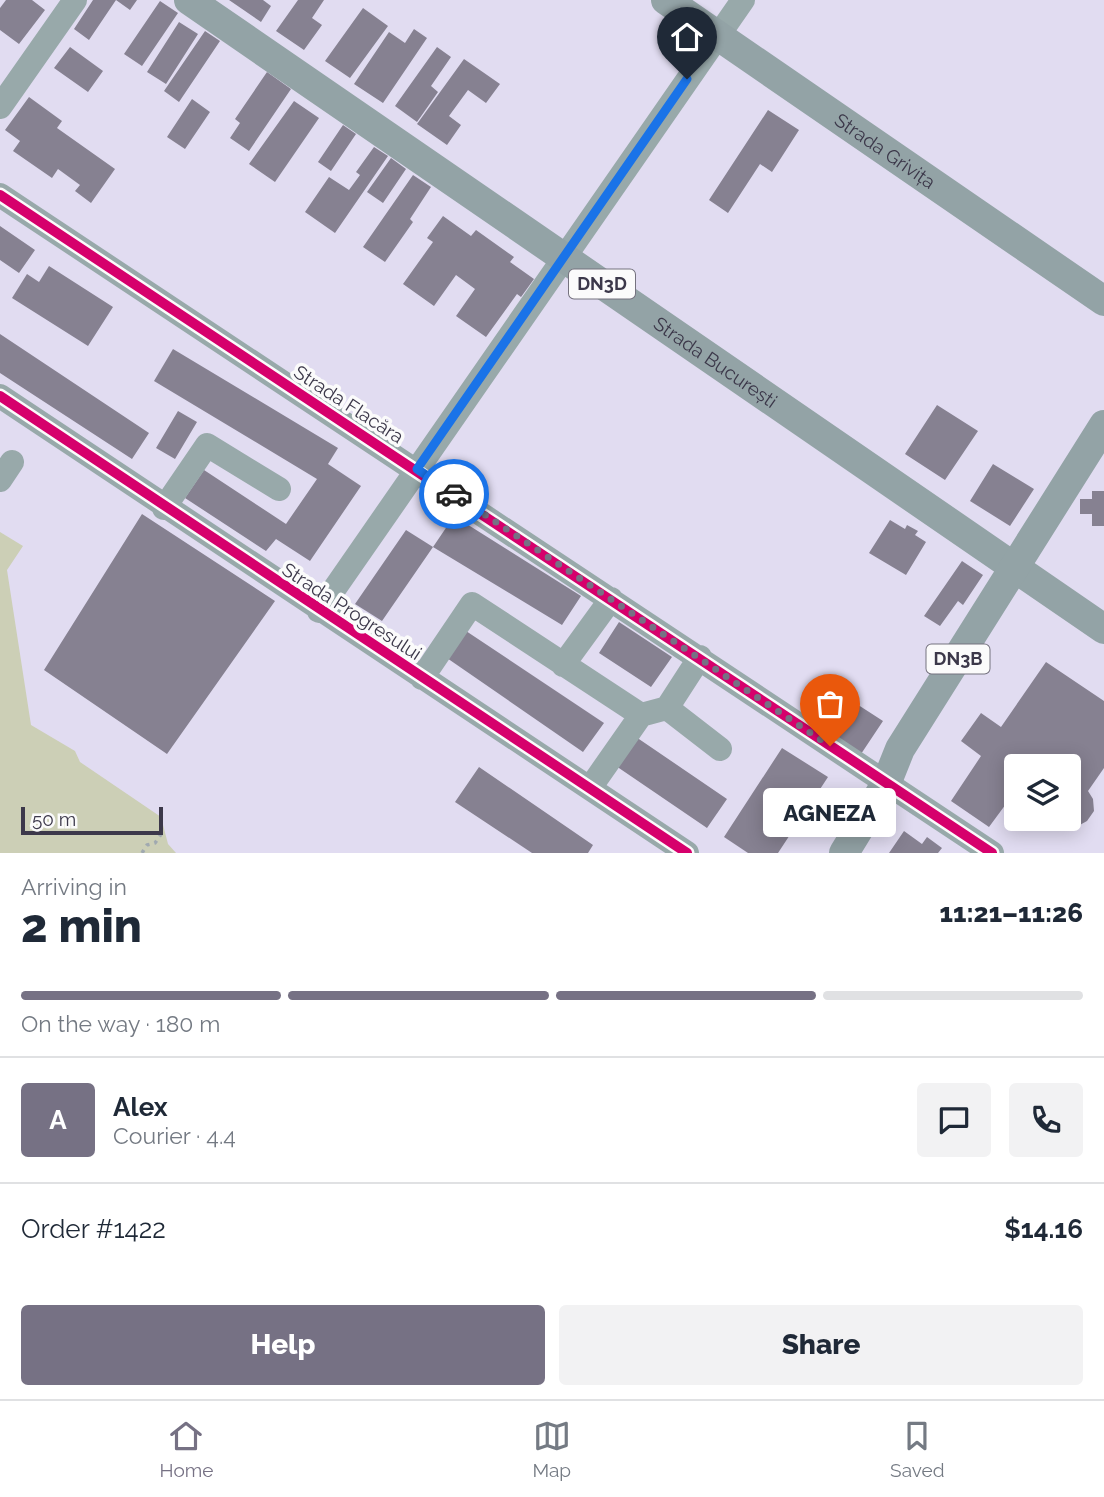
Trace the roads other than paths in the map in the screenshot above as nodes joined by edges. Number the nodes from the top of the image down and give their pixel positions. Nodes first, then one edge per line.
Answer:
1 (75, 0) edge
2 (189, 0) edge
3 (666, 0) edge
4 (743, 0) edge
5 (718, 35) junction
6 (0, 107) edge
7 (0, 195) edge
8 (562, 257) junction
9 (1104, 301) edge
10 (0, 396) edge
11 (1104, 425) edge
12 (417, 469) junction
13 (279, 489) dead end
14 (164, 508) junction
15 (1015, 569) junction
16 (611, 599) junction
17 (320, 611) junction
18 (1104, 629) edge
19 (700, 657) junction
20 (563, 665) junction
21 (422, 678) junction
22 (667, 708) junction
23 (641, 715) junction
24 (720, 749) dead end
25 (880, 780) junction
26 (590, 788) junction
27 (687, 853) edge
28 (822, 853) edge
29 (844, 853) edge
30 (992, 853) edge

1 - 6 street
2 - 8 main road, Strada București / DN3D
3 - 5 main road, Strada Grivița
4 - 5 street
5 - 8 street
5 - 9 main road, Strada Grivița
7 - 12 street, Strada Flacăra
8 - 12 street
8 - 15 main road, Strada București / DN3D
10 - 14 street, Strada Progresului
11 - 15 main road, DN3B
12 - 16 street, Strada Flacăra
12 - 17 street
13 - 14 street
14 - 17 street, Strada Progresului
15 - 18 main road, Strada București
15 - 25 main road, DN3B
16 - 19 street, Strada Flacăra
16 - 20 street
17 - 21 street, Strada Progresului
19 - 22 street
19 - 25 street, Strada Flacăra
20 - 21 street
20 - 23 street
21 - 26 street, Strada Progresului
22 - 23 street
22 - 24 street
23 - 26 street
25 - 28 main road, DN3B
25 - 29 main road, DN3B
25 - 30 street, Strada Flacăra
26 - 27 street, Strada Progresului

